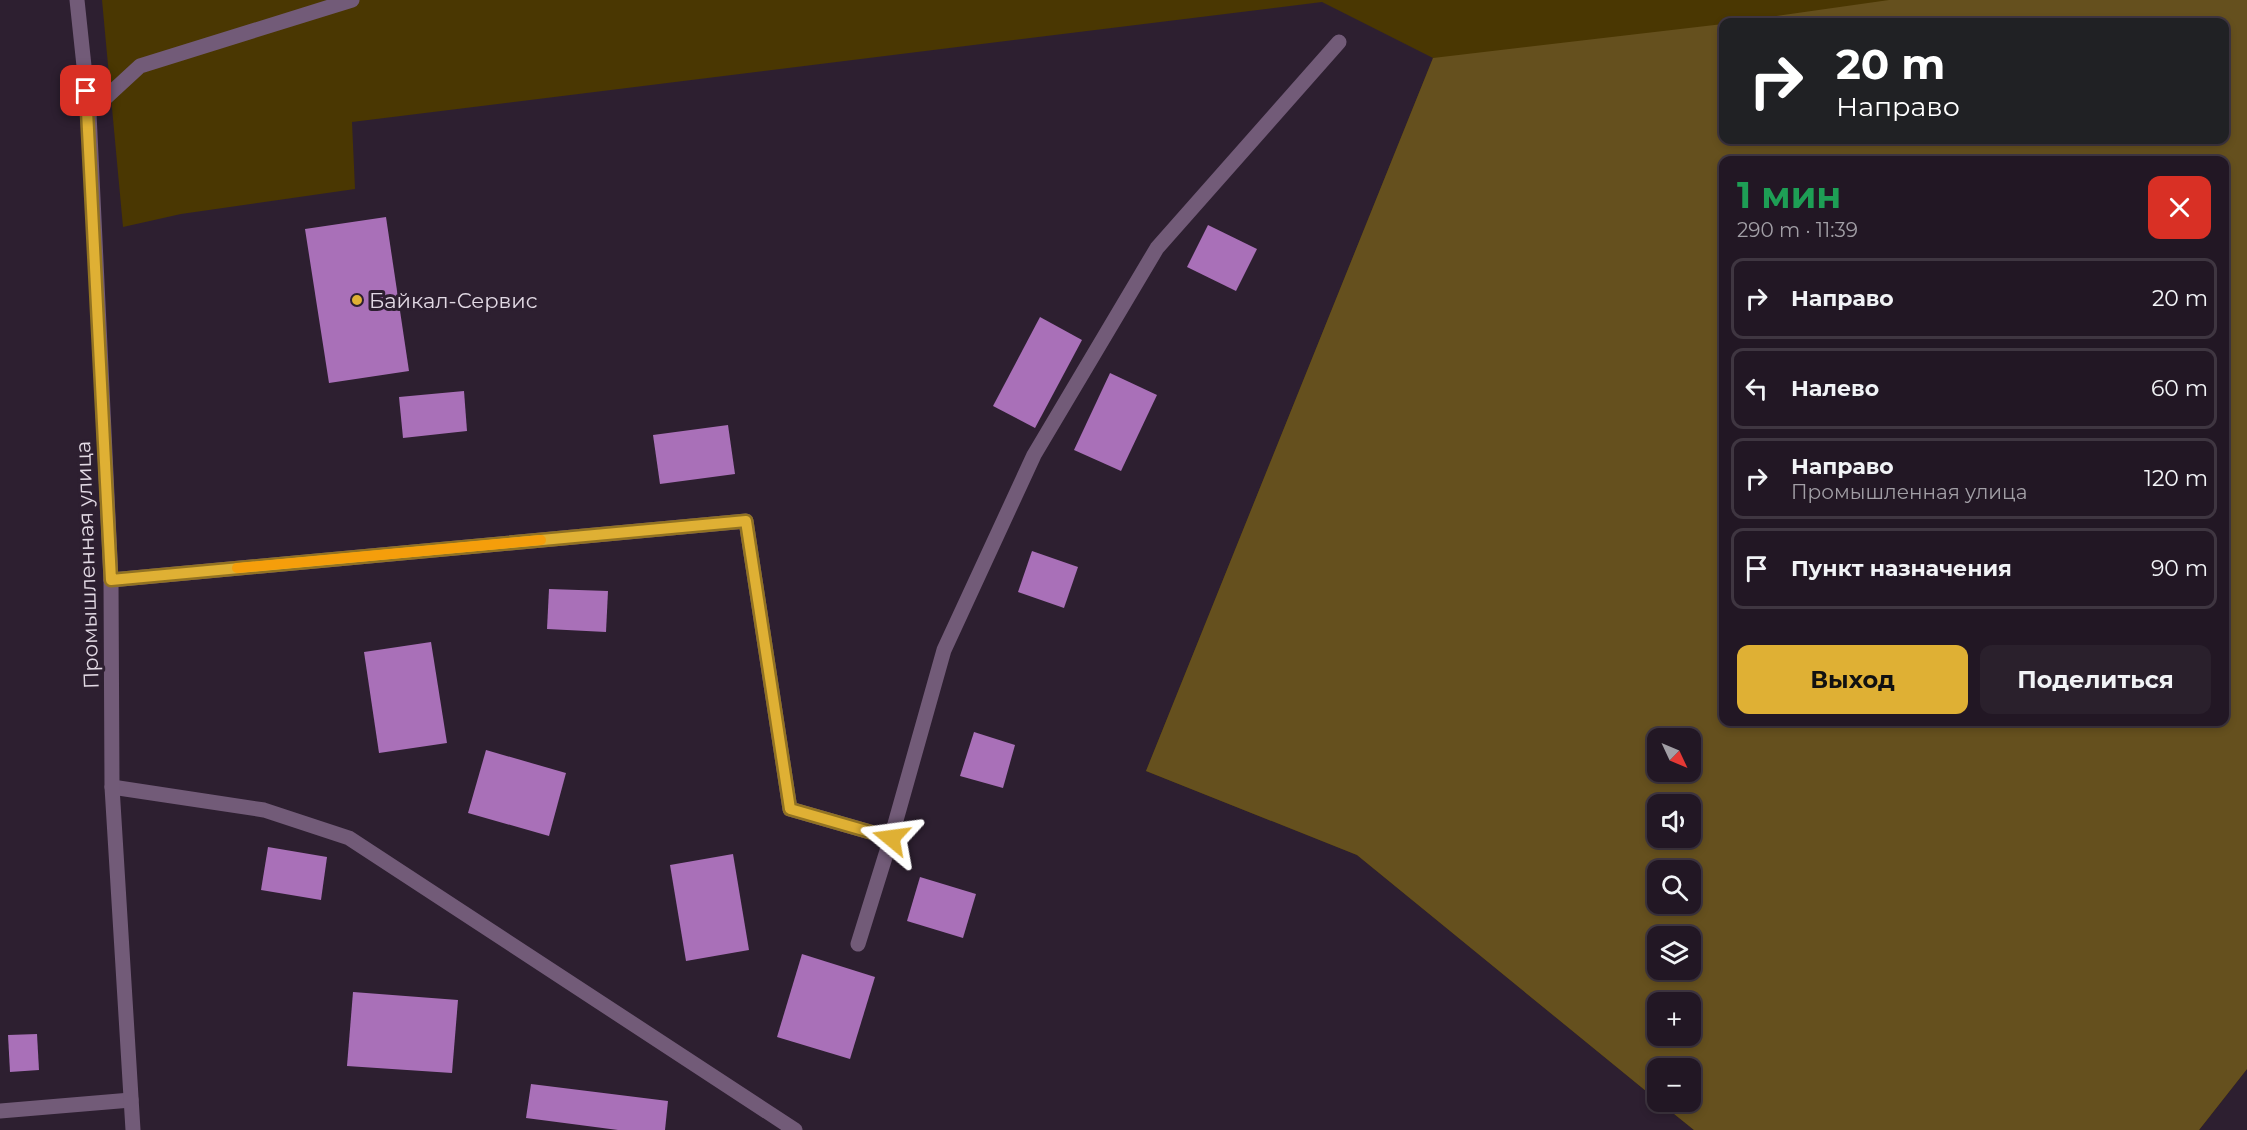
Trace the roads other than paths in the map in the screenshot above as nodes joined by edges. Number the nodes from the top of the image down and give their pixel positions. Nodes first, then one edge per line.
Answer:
1 (77, 0) edge
2 (351, 0) edge
3 (1339, 42) dead end
4 (89, 113) junction
5 (111, 580) junction
6 (112, 787) junction
7 (891, 838) junction
8 (858, 944) dead end
9 (131, 1100) junction
10 (0, 1111) edge
11 (132, 1130) edge
12 (795, 1130) edge

1 - 4 street, Промышленная улица
2 - 4 street
3 - 7 street
4 - 5 street, Промышленная улица
5 - 6 street, Промышленная улица
5 - 7 street
6 - 9 street, Промышленная улица
6 - 12 street
7 - 8 street
9 - 10 street
9 - 11 street, Промышленная улица

